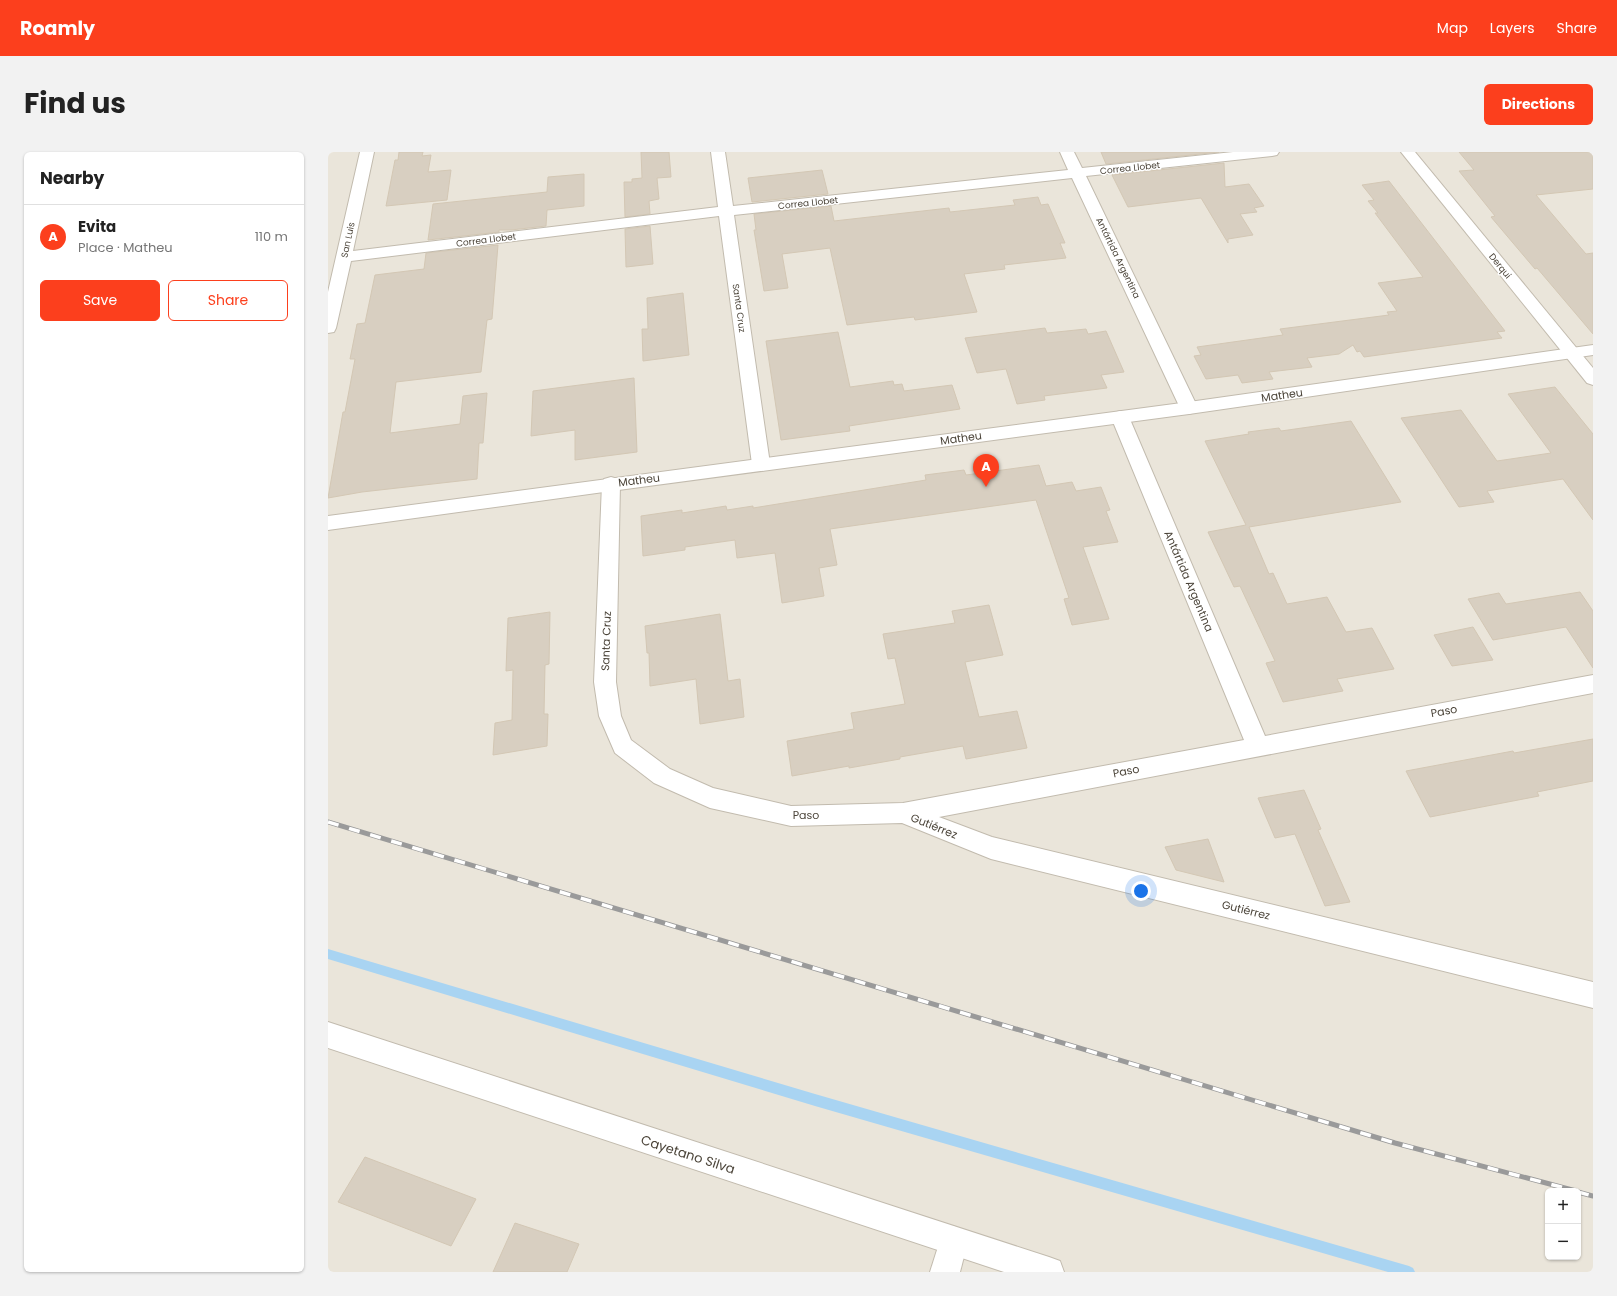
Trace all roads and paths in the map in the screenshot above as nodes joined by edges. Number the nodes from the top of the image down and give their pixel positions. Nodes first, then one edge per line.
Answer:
1 (367, 152) edge
2 (718, 152) edge
3 (1067, 152) edge
4 (1272, 152) edge
5 (1408, 152) edge
6 (1077, 174) junction
7 (726, 211) junction
8 (345, 257) junction
9 (328, 328) edge
10 (1593, 350) edge
11 (1571, 352) junction
12 (1593, 379) edge
13 (1189, 408) junction
14 (1120, 417) junction
15 (761, 464) junction
16 (611, 484) junction
17 (328, 523) edge
18 (1593, 684) edge
19 (1258, 746) junction
20 (662, 776) joint
21 (903, 813) junction
22 (1593, 995) edge
23 (328, 1035) edge
24 (953, 1241) junction
25 (945, 1272) edge
26 (1049, 1272) edge

1 - 8 street, San Luis
2 - 7 street, Santa Cruz
3 - 6 street, Antártida Argentina
4 - 6 street, Correa Llobet
5 - 11 street, Derqui
6 - 7 street, Correa Llobet
6 - 13 street, Antártida Argentina
7 - 8 street, Correa Llobet
7 - 15 street, Santa Cruz
8 - 9 street, San Luis
10 - 11 street, Matheu
11 - 12 street, Derqui
11 - 13 street, Matheu
13 - 14 street, Matheu
14 - 15 street, Matheu
14 - 19 street, Antártida Argentina
15 - 16 street, Matheu
16 - 17 street, Matheu
16 - 20 street, Santa Cruz
18 - 19 street, Paso
19 - 21 street, Paso
20 - 21 street, Paso
21 - 22 street, Gutiérrez
23 - 24 street, Cayetano Silva
24 - 25 street
24 - 26 street, Cayetano Silva

